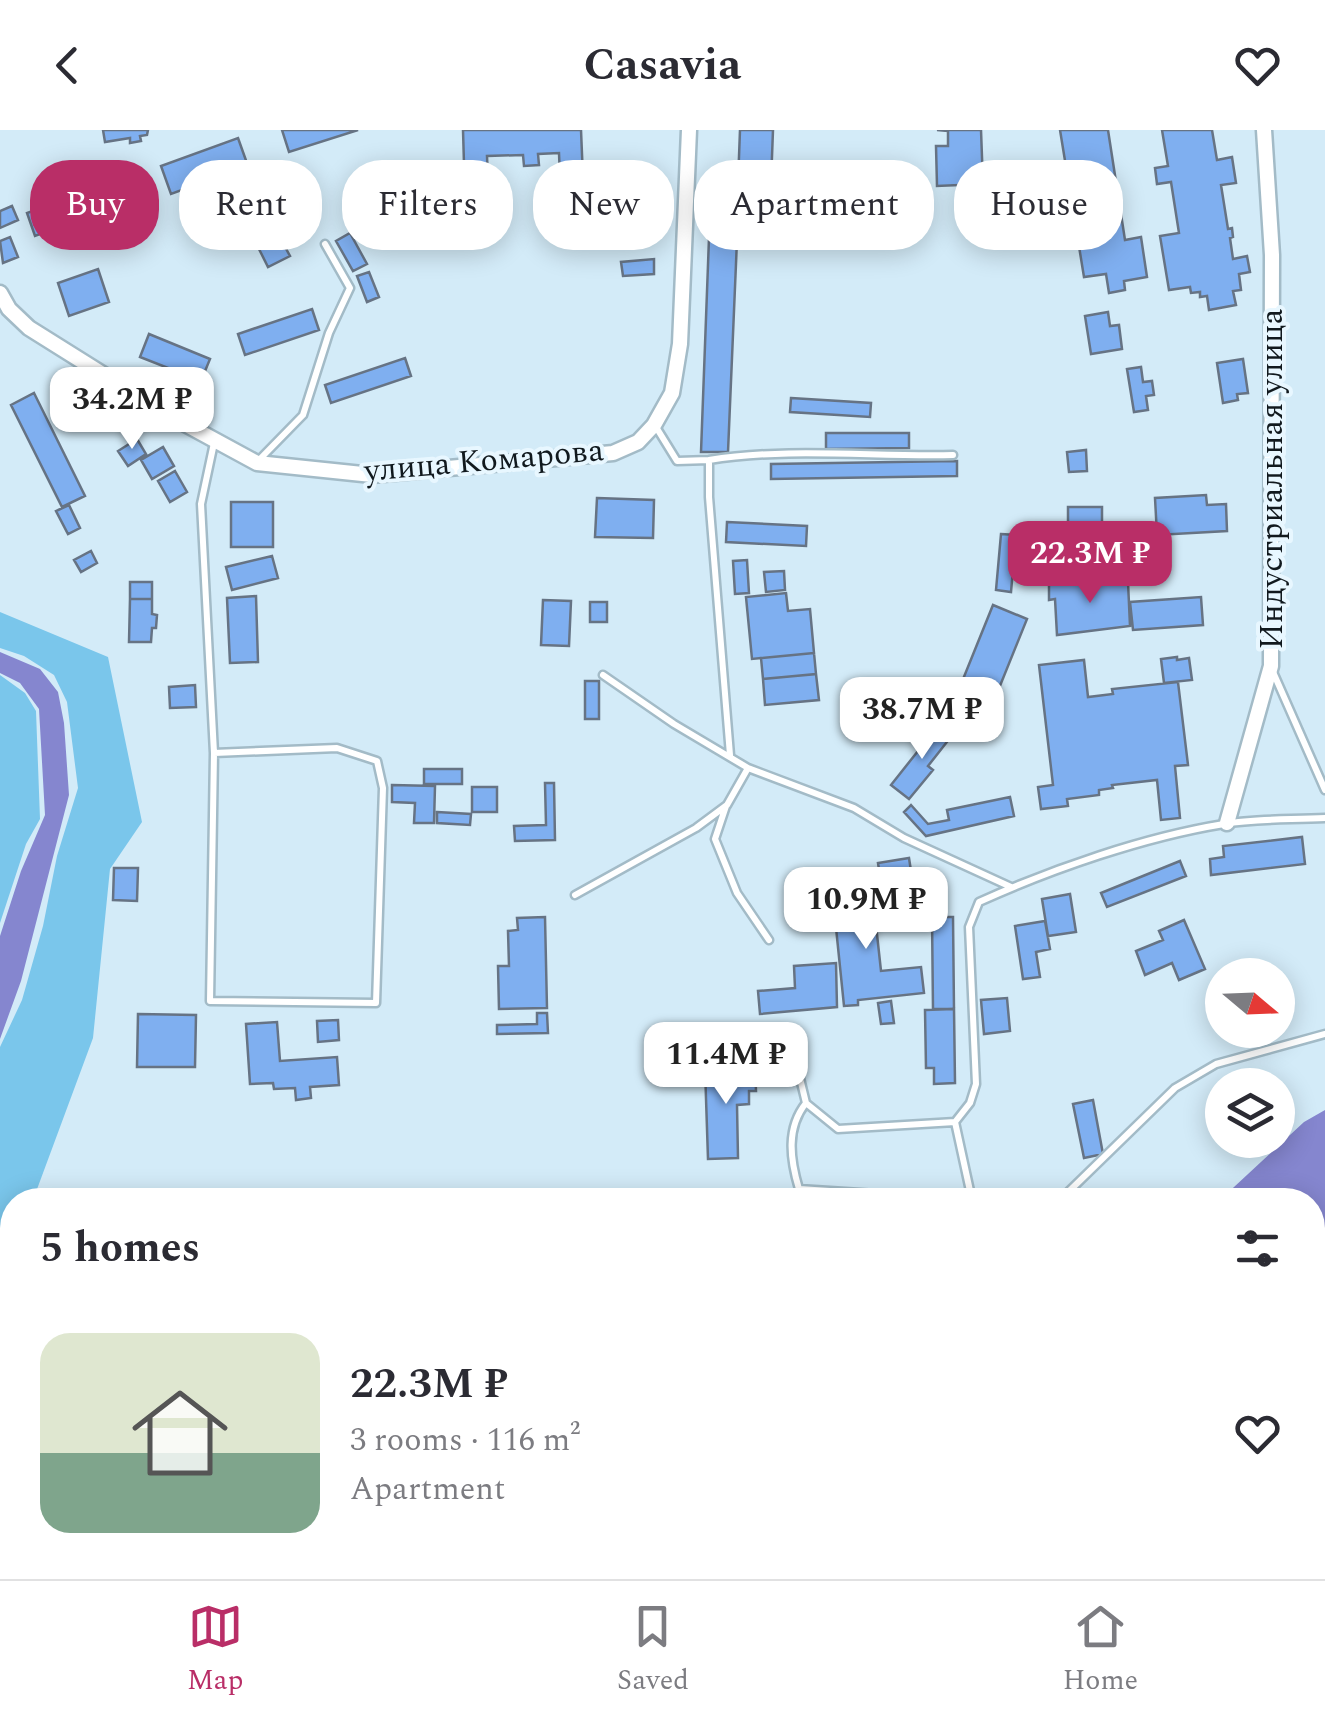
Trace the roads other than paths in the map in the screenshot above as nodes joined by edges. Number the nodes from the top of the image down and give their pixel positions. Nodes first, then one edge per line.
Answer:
1 (689, 130) edge
2 (1264, 130) edge
3 (325, 244) dead end
4 (0, 293) edge
5 (654, 424) junction
6 (214, 442) junction
7 (953, 455) dead end
8 (709, 460) junction
9 (256, 462) junction
10 (1271, 666) junction
11 (603, 674) dead end
12 (214, 752) junction
13 (730, 756) junction
14 (748, 768) junction
15 (1325, 790) edge
16 (727, 804) junction
17 (1325, 818) edge
18 (1227, 823) junction
19 (1012, 887) junction
20 (574, 895) dead end
21 (769, 940) dead end
22 (1325, 1034) edge
23 (797, 1066) dead end
24 (806, 1103) junction
25 (955, 1122) junction
26 (799, 1188) edge
27 (968, 1188) edge
28 (1072, 1188) edge

1 - 5 street
2 - 10 street, Индустриальная улица
3 - 9 lane
4 - 6 street, улица Комарова
5 - 8 lane
5 - 9 street, улица Комарова
6 - 9 street, улица Комарова
6 - 12 lane
7 - 8 lane
8 - 13 lane
10 - 15 lane
10 - 18 street, Индустриальная улица
11 - 13 lane
12 - 12 lane
13 - 14 lane
14 - 16 lane
14 - 19 lane
16 - 20 lane
16 - 21 lane
17 - 18 lane
18 - 19 lane
19 - 25 lane
22 - 28 lane
23 - 24 lane
24 - 25 lane
24 - 26 lane
25 - 27 lane

